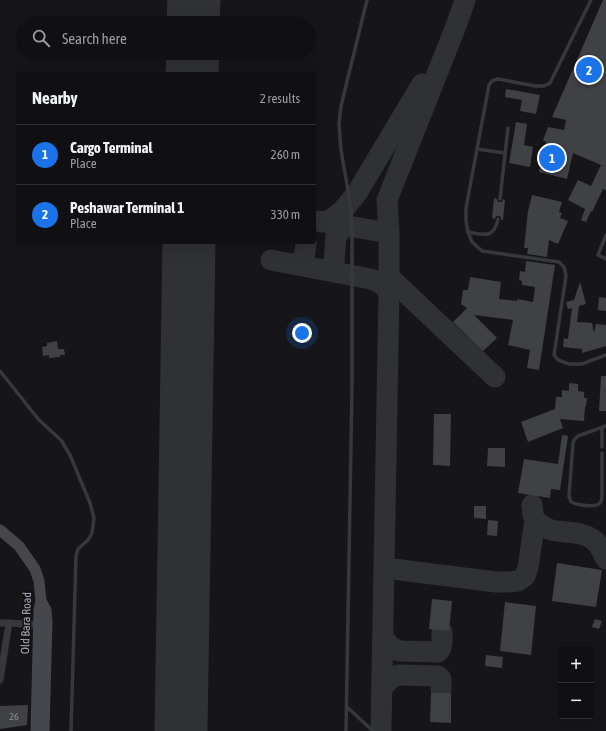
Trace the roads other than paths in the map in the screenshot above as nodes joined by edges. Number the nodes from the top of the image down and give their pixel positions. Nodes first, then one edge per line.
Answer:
1 (367, 0) edge
2 (591, 0) edge
3 (508, 128) dead end
4 (477, 149) junction
5 (505, 153) junction
6 (500, 199) dead end
7 (498, 219) dead end
8 (468, 232) junction
9 (606, 235) edge
10 (606, 259) edge
11 (606, 355) edge
12 (0, 371) edge
13 (604, 426) edge
14 (602, 447) dead end
15 (602, 453) dead end
16 (0, 530) edge
17 (41, 600) junction
18 (0, 623) edge
19 (9, 623) junction
20 (38, 625) junction
21 (0, 680) edge
22 (347, 707) junction
23 (36, 731) edge
24 (44, 731) edge
25 (71, 731) edge
26 (346, 731) edge
27 (373, 731) edge

1 - 22 lane
2 - 4 lane
3 - 5 lane
4 - 5 lane
4 - 8 lane
5 - 6 lane
7 - 8 lane
8 - 11 lane
9 - 10 lane
12 - 25 lane
13 - 14 lane
13 - 15 lane
16 - 17 main road, Old Bara Road
17 - 20 main road, Old Bara Road
17 - 24 main road
18 - 19 street
19 - 20 street
19 - 21 street
20 - 23 main road, Old Bara Road
22 - 26 lane
22 - 27 lane

